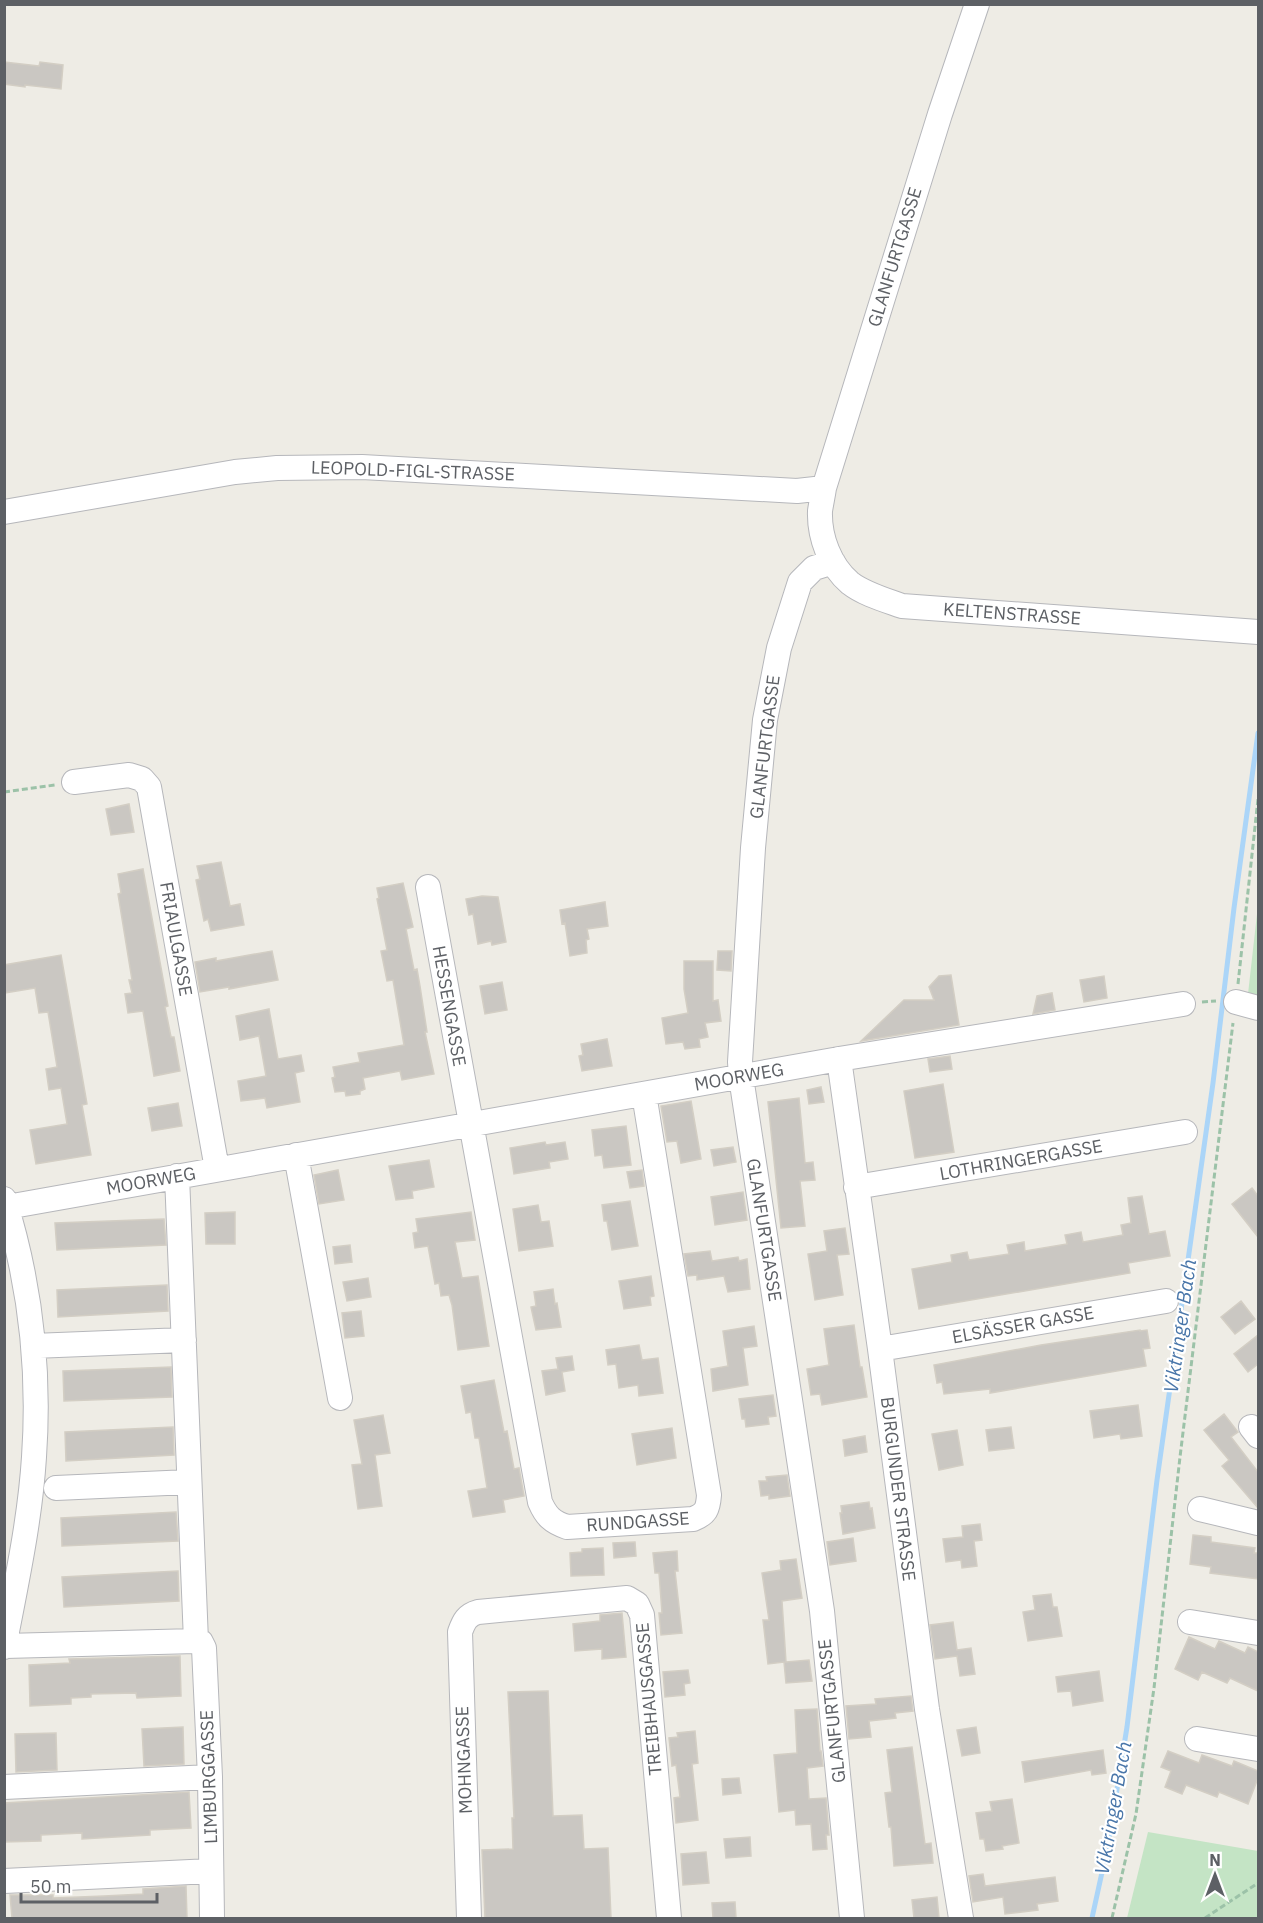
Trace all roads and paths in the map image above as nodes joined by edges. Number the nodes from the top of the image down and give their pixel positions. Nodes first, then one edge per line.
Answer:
1 (977, 4) edge
2 (824, 488) junction
3 (4, 512) edge
4 (820, 512) joint
5 (832, 562) junction
6 (1258, 632) edge
7 (74, 782) joint
8 (4, 792) edge
9 (1258, 799) edge
10 (428, 887) dead end
11 (1183, 1004) dead end
12 (1247, 1005) edge
13 (839, 1059) junction
14 (741, 1077) junction
15 (644, 1094) junction
16 (471, 1126) junction
17 (1185, 1132) dead end
18 (296, 1155) junction
19 (217, 1169) junction
20 (177, 1176) junction
21 (856, 1187) junction
22 (6, 1203) edge
23 (1166, 1301) dead end
24 (184, 1340) junction
25 (33, 1346) junction
26 (880, 1349) junction
27 (340, 1398) dead end
28 (189, 1482) junction
29 (56, 1488) dead end
30 (1200, 1509) dead end
31 (1258, 1523) edge
32 (14, 1543) edge
33 (478, 1612) joint
34 (1190, 1622) dead end
35 (1258, 1633) edge
36 (196, 1641) junction
37 (5, 1647) edge
38 (1197, 1738) dead end
39 (1258, 1749) edge
40 (210, 1777) junction
41 (4, 1787) edge
42 (211, 1871) junction
43 (4, 1881) edge
44 (1258, 1883) edge
45 (212, 1918) edge
46 (469, 1918) edge
47 (669, 1918) edge
48 (852, 1918) edge
49 (961, 1918) edge
50 (1112, 1918) edge
51 (1205, 1918) edge

1 - 2 street, GLANFURTGASSE
2 - 3 street, LEOPOLD-FIGL-STRASSE
2 - 4 street, GLANFURTGASSE
4 - 5 street, KELTENSTRASSE
5 - 6 street, KELTENSTRASSE
5 - 14 street, GLANFURTGASSE
7 - 8 path
7 - 19 street, FRIAULGASSE
9 - 12 path
10 - 16 street, HESSENGASSE
11 - 13 street, MOORWEG
12 - 50 path
13 - 14 street, MOORWEG
13 - 21 street, BURGUNDER STRASSE
14 - 15 street, MOORWEG
14 - 48 street, GLANFURTGASSE
15 - 16 street, MOORWEG
15 - 16 street, RUNDGASSE
16 - 18 street, MOORWEG
17 - 21 street, LOTHRINGERGASSE
18 - 19 street, MOORWEG
18 - 27 street
19 - 20 street, MOORWEG
20 - 22 street, MOORWEG
20 - 24 street, LIMBURGGASSE
21 - 26 street, BURGUNDER STRASSE
22 - 25 street
23 - 26 street, ELSÄSSER GASSE
24 - 25 street
24 - 28 street, LIMBURGGASSE
25 - 32 street
26 - 49 street, BURGUNDER STRASSE
28 - 29 street
28 - 36 street, LIMBURGGASSE
30 - 31 street
32 - 37 street
33 - 46 street, MOHNGASSE
33 - 47 street, TREIBHAUSGASSE
34 - 35 street
36 - 37 street
36 - 40 street, LIMBURGGASSE
38 - 39 street
40 - 41 street
40 - 42 street, LIMBURGGASSE
42 - 43 street
42 - 45 street, LIMBURGGASSE
44 - 51 path

